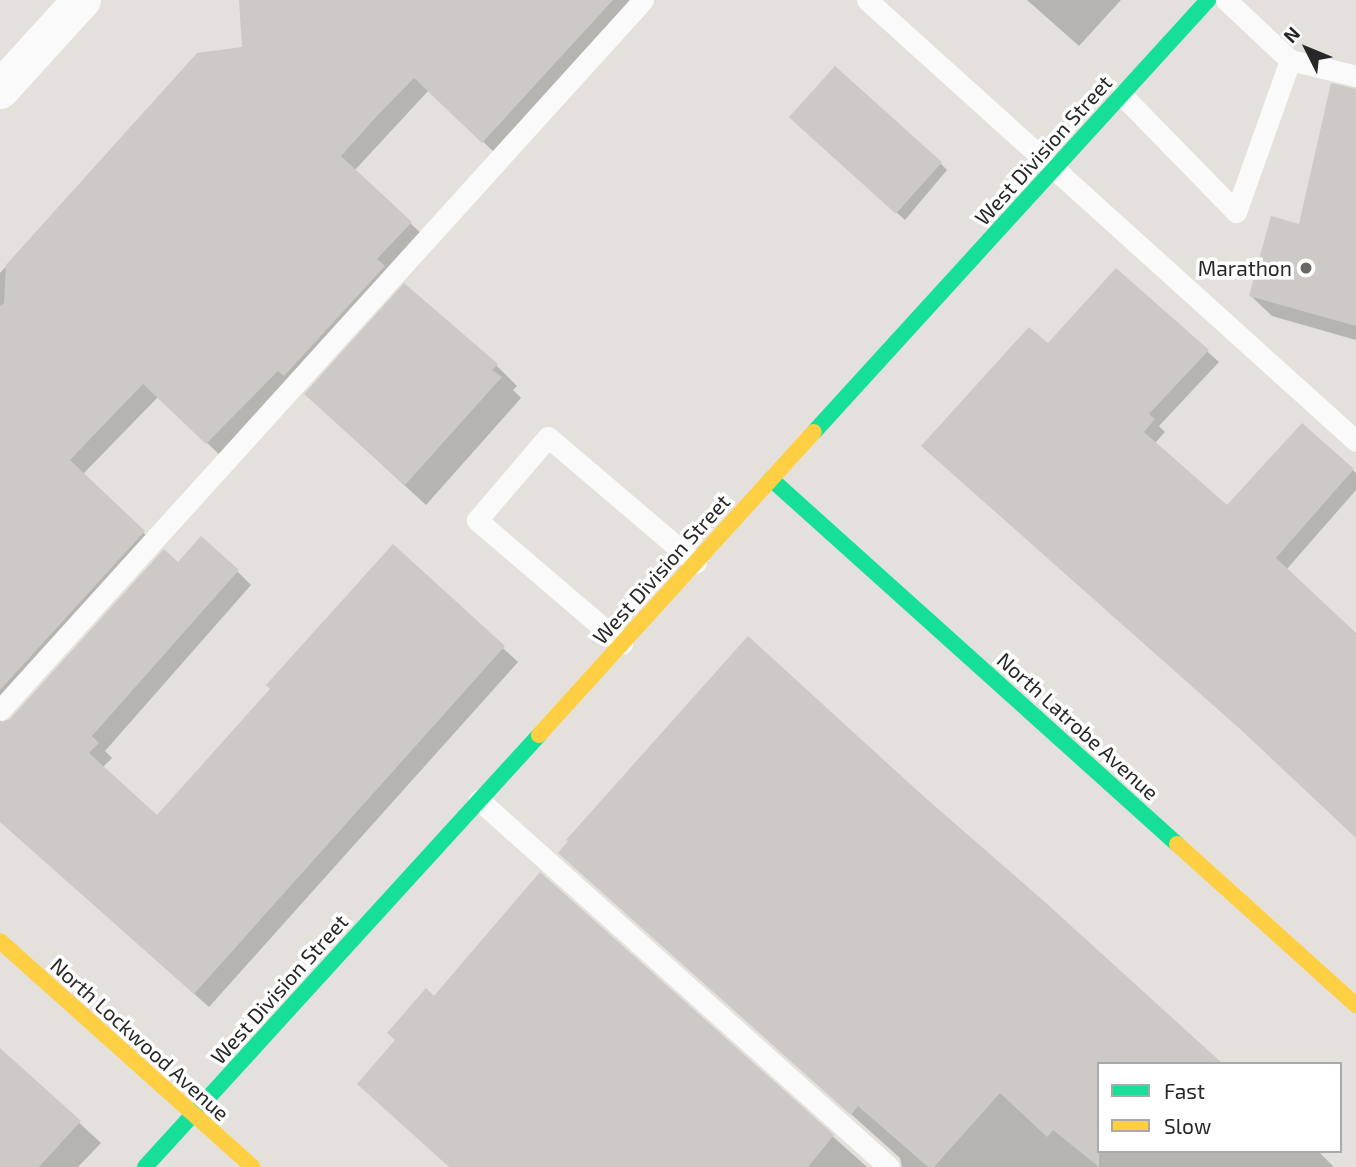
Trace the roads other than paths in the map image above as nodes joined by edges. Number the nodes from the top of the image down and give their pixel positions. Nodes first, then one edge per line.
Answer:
1 (82, 0) edge
2 (643, 0) edge
3 (867, 0) edge
4 (1208, 0) edge
5 (1226, 0) edge
6 (1290, 60) junction
7 (1356, 76) edge
8 (0, 90) edge
9 (1122, 95) junction
10 (1054, 169) junction
11 (1356, 440) edge
12 (771, 479) junction
13 (696, 563) junction
14 (622, 643) junction
15 (0, 710) edge
16 (479, 800) junction
17 (0, 941) edge
18 (1356, 1005) edge
19 (193, 1114) junction
20 (145, 1167) edge
21 (253, 1167) edge
22 (889, 1167) edge

1 - 8 street
2 - 15 lane
3 - 10 lane
4 - 9 main road, West Division Street
5 - 6 lane
6 - 7 lane
6 - 9 lane
9 - 10 main road, West Division Street
10 - 11 lane
10 - 12 main road, West Division Street
12 - 13 main road, West Division Street
12 - 18 main road, North Latrobe Avenue
13 - 14 main road, West Division Street
13 - 14 lane
14 - 16 main road, West Division Street
16 - 19 main road, West Division Street
16 - 22 lane
17 - 19 main road, North Lockwood Avenue
19 - 20 main road, West Division Street
19 - 21 main road, North Lockwood Avenue

